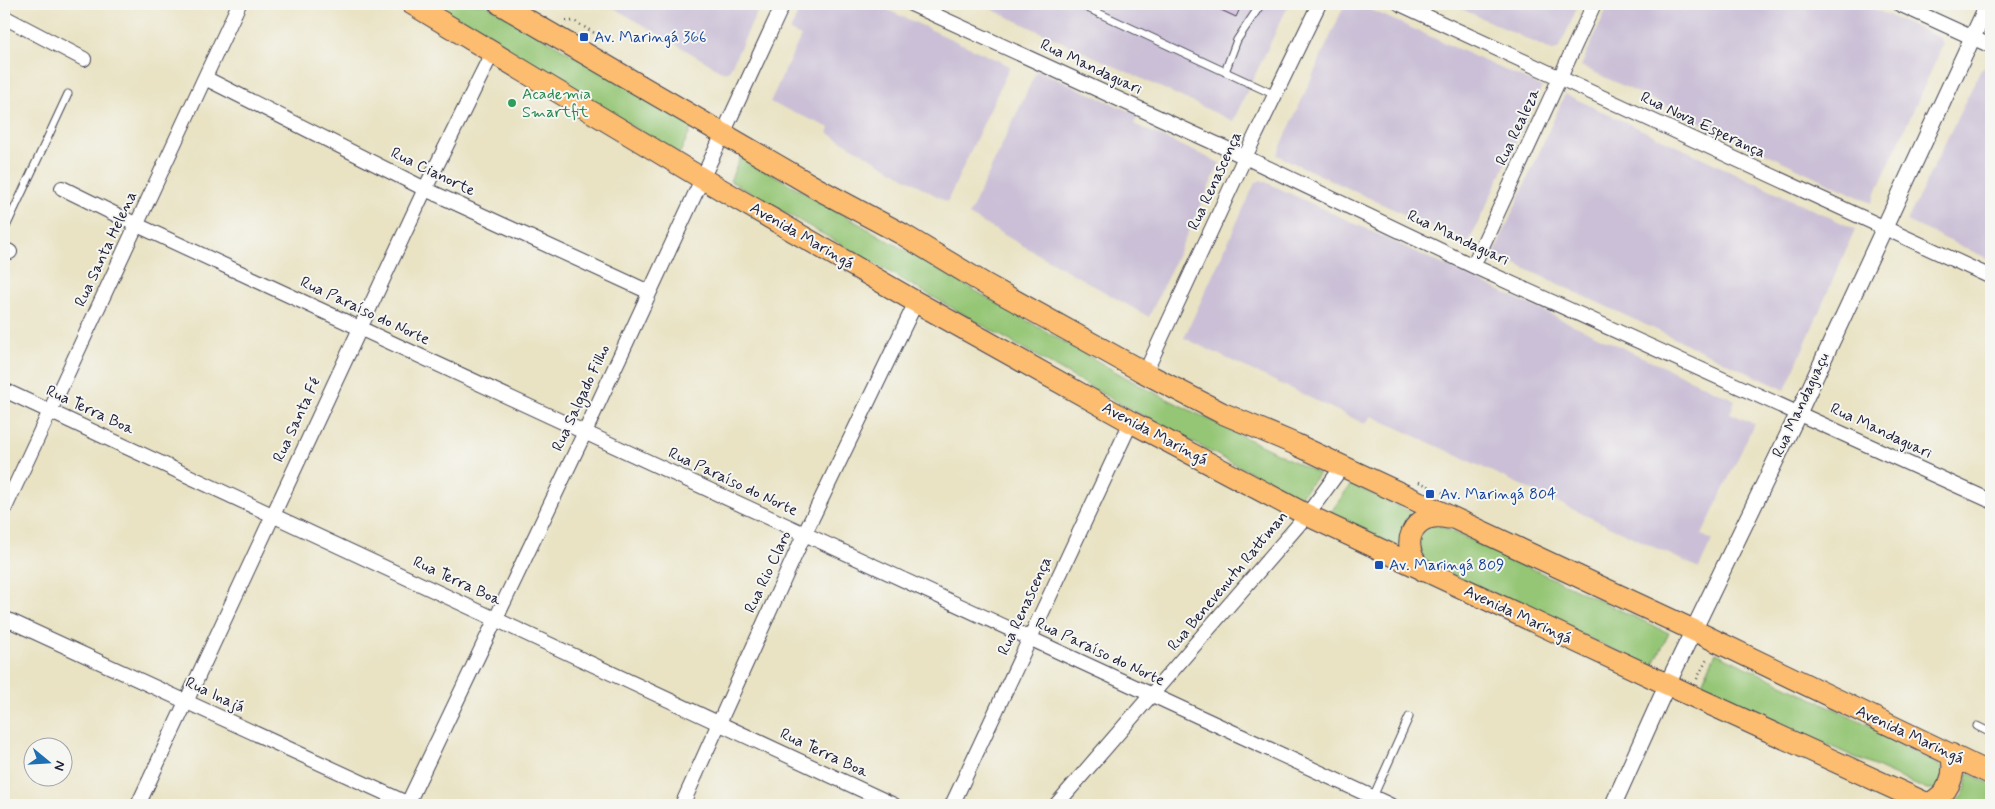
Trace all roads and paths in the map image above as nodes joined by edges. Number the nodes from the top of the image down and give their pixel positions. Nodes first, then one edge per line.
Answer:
1 (8, 4) edge
2 (240, 4) edge
3 (412, 4) edge
4 (783, 4) edge
5 (911, 4) edge
6 (1079, 4) edge
7 (1261, 4) edge
8 (1319, 4) edge
9 (1400, 4) edge
10 (1594, 4) edge
11 (1899, 4) edge
12 (1988, 4) edge
13 (503, 5) edge
14 (4, 13) edge
15 (4, 17) edge
16 (558, 22) dead end
17 (1972, 37) junction
18 (1991, 46) edge
19 (494, 51) junction
20 (607, 51) dead end
21 (84, 59) dead end
22 (1225, 72) junction
23 (205, 78) junction
24 (1560, 78) junction
25 (68, 94) dead end
26 (1275, 96) junction
27 (723, 134) junction
28 (1245, 157) junction
29 (703, 179) junction
30 (62, 188) dead end
31 (425, 189) junction
32 (137, 225) junction
33 (1884, 227) junction
34 (4, 231) edge
35 (1473, 266) junction
36 (1991, 278) edge
37 (649, 292) junction
38 (916, 302) junction
39 (359, 328) junction
40 (1145, 373) junction
41 (4, 390) edge
42 (50, 411) junction
43 (1799, 412) junction
44 (1131, 422) junction
45 (585, 432) junction
46 (1342, 467) junction
47 (1991, 501) edge
48 (4, 510) edge
49 (272, 513) junction
50 (1307, 515) junction
51 (1451, 519) junction
52 (804, 535) junction
53 (1424, 571) junction
54 (4, 618) edge
55 (495, 619) junction
56 (1693, 630) junction
57 (1028, 639) junction
58 (1712, 649) dead end
59 (1667, 685) junction
60 (1694, 685) dead end
61 (1153, 696) junction
62 (185, 701) junction
63 (1409, 717) dead end
64 (718, 722) junction
65 (1977, 726) dead end
66 (1991, 732) edge
67 (1951, 754) junction
68 (1991, 774) edge
69 (1373, 797) junction
70 (138, 805) edge
71 (408, 805) edge
72 (682, 805) edge
73 (894, 805) edge
74 (952, 805) edge
75 (1056, 805) edge
76 (1390, 805) edge
77 (1613, 805) edge
78 (1929, 805) edge

1 - 14 street
2 - 23 street, Rua Santa Helena
3 - 19 main road, Avenida Maringá
4 - 27 street, Rua Salgado Filho
5 - 28 street, Rua Mandaguari
6 - 22 lane
7 - 22 lane
8 - 26 street, Rua Renascença
9 - 24 street, Rua Nova Esperança
10 - 24 street, Rua Realeza
11 - 17 street
12 - 17 street, Rua Mandaguaçu
13 - 27 main road, Avenida Maringá
15 - 21 street
16 - 20 path
17 - 18 street
17 - 33 street, Rua Mandaguaçu
19 - 29 main road, Avenida Maringá
19 - 31 street, Rua Santa Fé
22 - 26 lane
23 - 31 street, Rua Cianorte
23 - 32 street, Rua Santa Helena
24 - 33 street, Rua Nova Esperança
24 - 35 street, Rua Realeza
25 - 34 lane
26 - 28 street, Rua Renascença
27 - 29 street, Rua Salgado Filho
27 - 40 main road, Avenida Maringá
28 - 35 street, Rua Mandaguari
28 - 40 street, Rua Renascença
29 - 37 street, Rua Salgado Filho
29 - 38 main road, Avenida Maringá
30 - 32 street, Rua Paraíso do Norte
31 - 37 street, Rua Cianorte
31 - 39 street, Rua Santa Fé
32 - 39 street, Rua Paraíso do Norte
32 - 42 street, Rua Santa Helena
33 - 36 street, Rua Nova Esperança
33 - 43 street, Rua Mandaguaçu
35 - 43 street, Rua Mandaguari
37 - 45 street, Rua Salgado Filho
38 - 44 main road, Avenida Maringá
38 - 52 street, Rua Rio Claro
39 - 45 street, Rua Paraíso do Norte
39 - 49 street, Rua Santa Fé
40 - 46 main road, Avenida Maringá
41 - 42 street, Rua Terra Boa
42 - 48 street, Rua Santa Helena
42 - 49 street, Rua Terra Boa
43 - 47 street, Rua Mandaguari
43 - 56 street, Rua Mandaguaçu
44 - 50 main road, Avenida Maringá
44 - 57 street, Rua Renascença
45 - 52 street, Rua Paraíso do Norte
45 - 55 street, Rua Salgado Filho
46 - 50 street, Rua Benevenutu Rattman
46 - 51 main road, Avenida Maringá
49 - 55 street, Rua Terra Boa
49 - 62 street, Rua Santa Fé
50 - 53 main road, Avenida Maringá
50 - 61 street, Rua Benevenutu Rattman
51 - 53 main road
51 - 56 main road, Avenida Maringá
52 - 57 street, Rua Paraíso do Norte
52 - 64 street, Rua Rio Claro
53 - 59 main road, Avenida Maringá
54 - 62 street, Rua Inajá
55 - 64 street, Rua Terra Boa
55 - 71 street, Rua Salgado Filho
56 - 59 street, Rua Mandaguaçu
56 - 67 main road, Avenida Maringá
57 - 61 street, Rua Paraíso do Norte
57 - 74 street, Rua Renascença
58 - 60 path
59 - 77 street, Rua Mandaguaçu
59 - 78 main road, Avenida Maringá
61 - 69 street, Rua Paraíso do Norte
61 - 75 street, Rua Benevenutu Rattman
62 - 70 street, Rua Santa Fé
62 - 71 street, Rua Inajá
63 - 69 lane
64 - 72 street, Rua Rio Claro
64 - 73 street, Rua Terra Boa
65 - 66 lane
67 - 68 main road, Avenida Maringá
67 - 78 main road
69 - 76 street, Rua Paraíso do Norte

